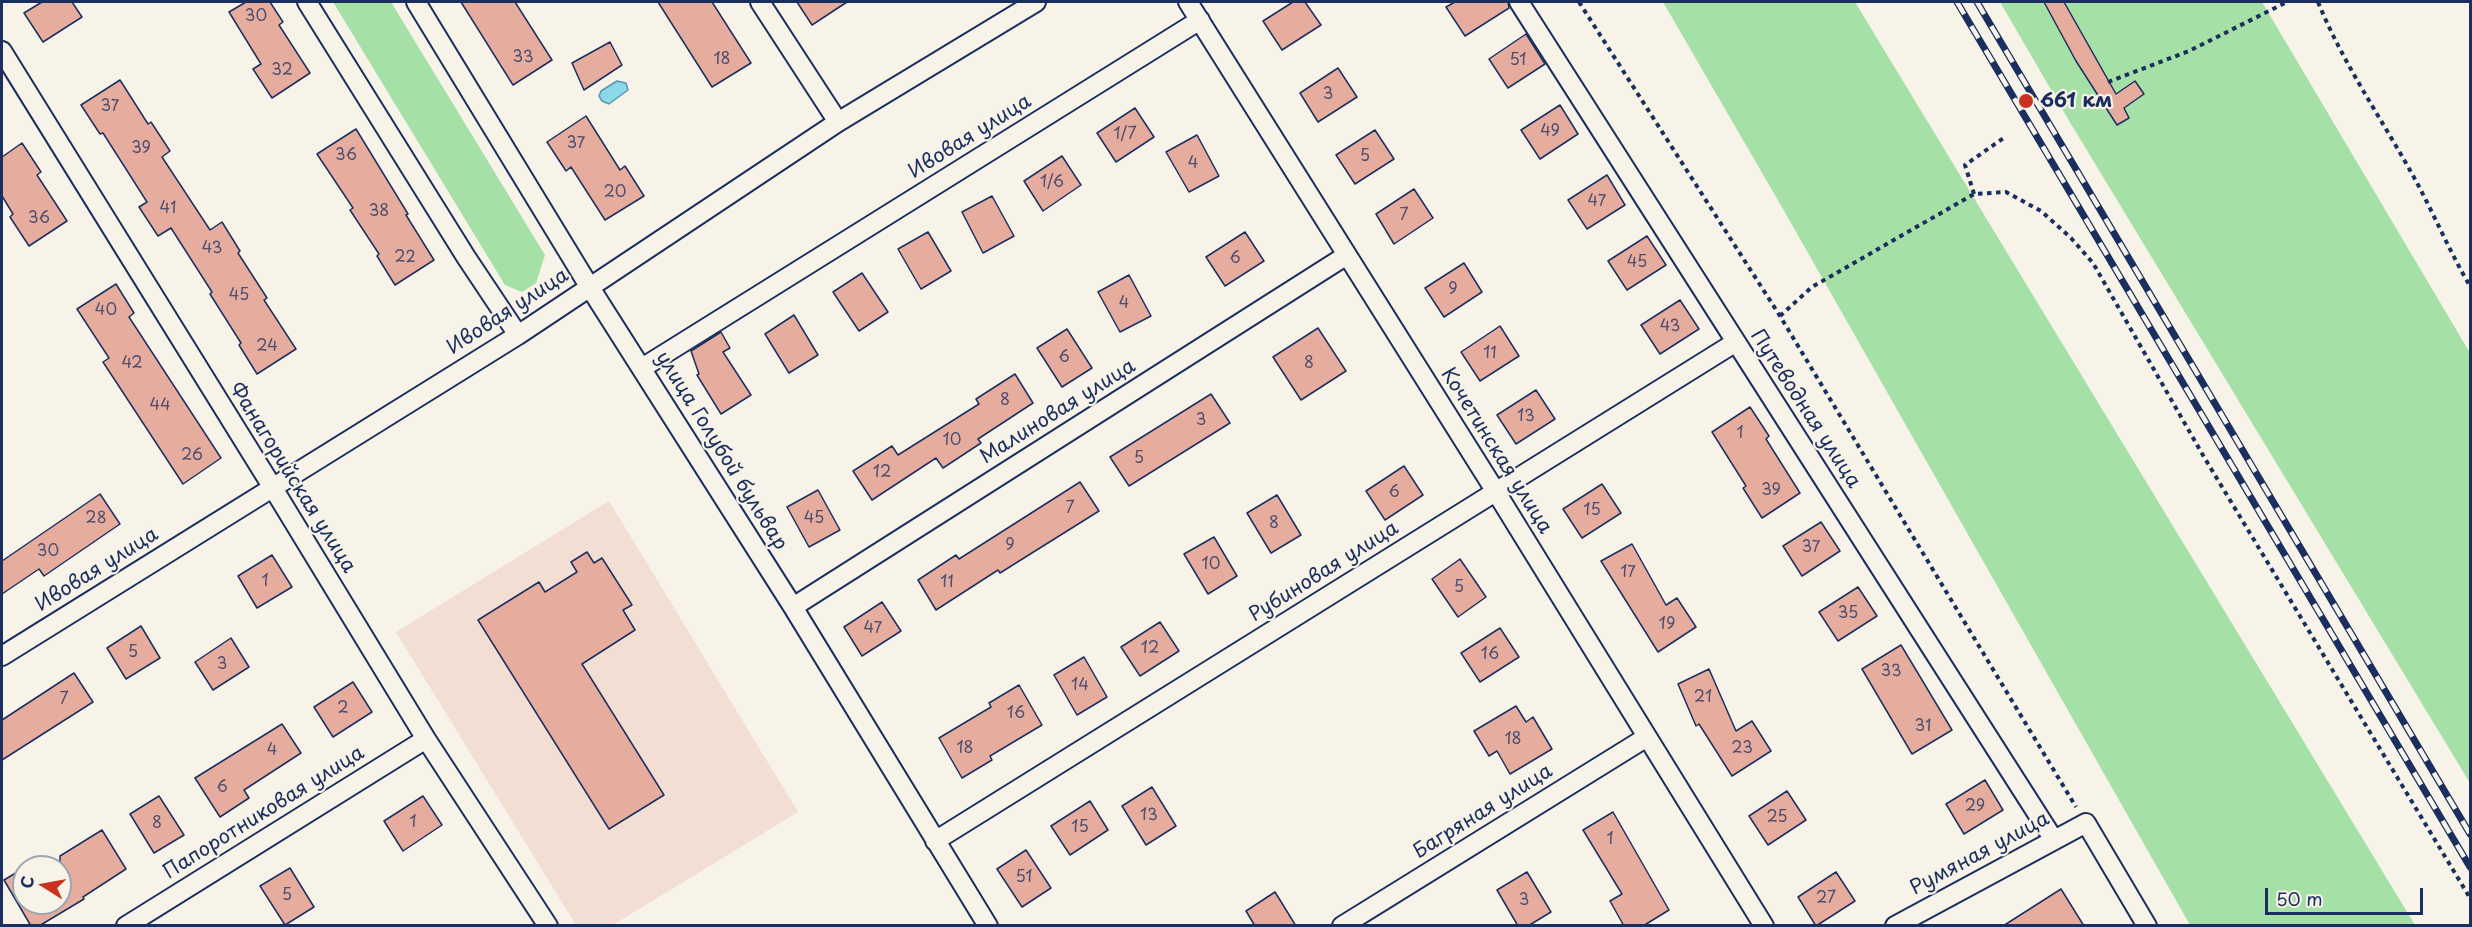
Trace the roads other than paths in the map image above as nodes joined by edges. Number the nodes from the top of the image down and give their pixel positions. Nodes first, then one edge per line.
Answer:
1 (307, 2) edge
2 (416, 2) edge
3 (760, 2) edge
4 (1036, 2) edge
5 (1188, 2) edge
6 (1519, 2) edge
7 (1200, 20) junction
8 (2, 51) edge
9 (837, 122) junction
10 (1347, 255) junction
11 (589, 286) junction
12 (518, 335) junction
13 (1736, 342) junction
14 (642, 368) junction
15 (273, 488) junction
16 (1496, 492) junction
17 (793, 607) junction
18 (2, 656) edge
19 (1647, 737) junction
20 (426, 739) junction
21 (2054, 840) junction
22 (935, 841) junction
23 (126, 926) edge
24 (548, 926) edge
25 (988, 926) edge
26 (1342, 926) edge
27 (1764, 926) edge
28 (1895, 926) edge
29 (2147, 926) edge

1 - 12 street
2 - 11 street, улица Голубой бульвар
3 - 9 street
4 - 9 street, Ивовая улица
5 - 7 street, Кочетинская улица
6 - 13 street, Путеводная улица
7 - 10 street, Кочетинская улица
7 - 14 street, Ивовая улица
8 - 15 street, Фанагорийская улица
9 - 11 street, Ивовая улица
10 - 16 street, Кочетинская улица
10 - 17 street, Малиновая улица
11 - 12 street, Ивовая улица
11 - 14 street, улица Голубой бульвар
12 - 15 street, Ивовая улица
13 - 16 street, Рубиновая улица
13 - 21 street, Путеводная улица
14 - 17 street, улица Голубой бульвар
15 - 18 street, Ивовая улица
15 - 20 street, Фанагорийская улица
16 - 19 street, Кочетинская улица
16 - 22 street, Рубиновая улица
17 - 22 street, улица Голубой бульвар
19 - 26 street, Багряная улица
19 - 27 street, Кочетинская улица
20 - 23 street, Папоротниковая улица
20 - 24 street, Фанагорийская улица
21 - 28 street, Румяная улица
21 - 29 street, Румяная улица
22 - 25 street, улица Голубой бульвар

